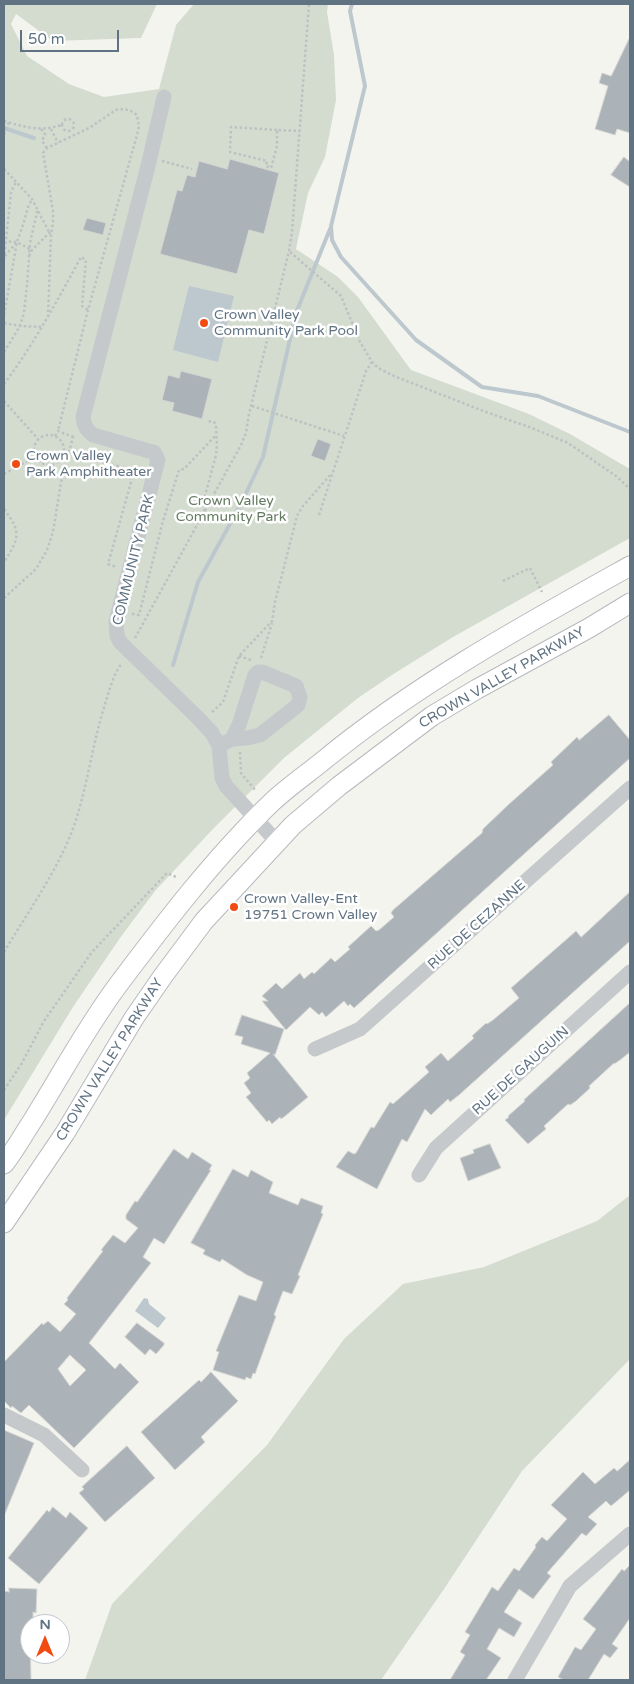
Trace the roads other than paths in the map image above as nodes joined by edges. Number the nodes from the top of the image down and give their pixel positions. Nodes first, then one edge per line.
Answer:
1 (164, 97) dead end
2 (630, 566) edge
3 (630, 602) edge
4 (226, 742) junction
5 (630, 788) edge
6 (255, 819) junction
7 (277, 842) junction
8 (630, 972) edge
9 (314, 1049) dead end
10 (4, 1164) edge
11 (419, 1175) dead end
12 (4, 1223) edge
13 (4, 1415) edge
14 (82, 1470) dead end
15 (630, 1534) edge
16 (515, 1680) edge

1 - 4 street, COMMUNITY PARK
2 - 6 main road
3 - 7 main road, CROWN VALLEY PARKWAY
4 - 4 street
4 - 6 street, COMMUNITY PARK
5 - 9 street, RUE DE CEZANNE
6 - 7 street, COMMUNITY PARK
6 - 10 main road
7 - 12 main road, CROWN VALLEY PARKWAY
8 - 11 street, RUE DE GAUGUIN
13 - 14 street
15 - 16 street

